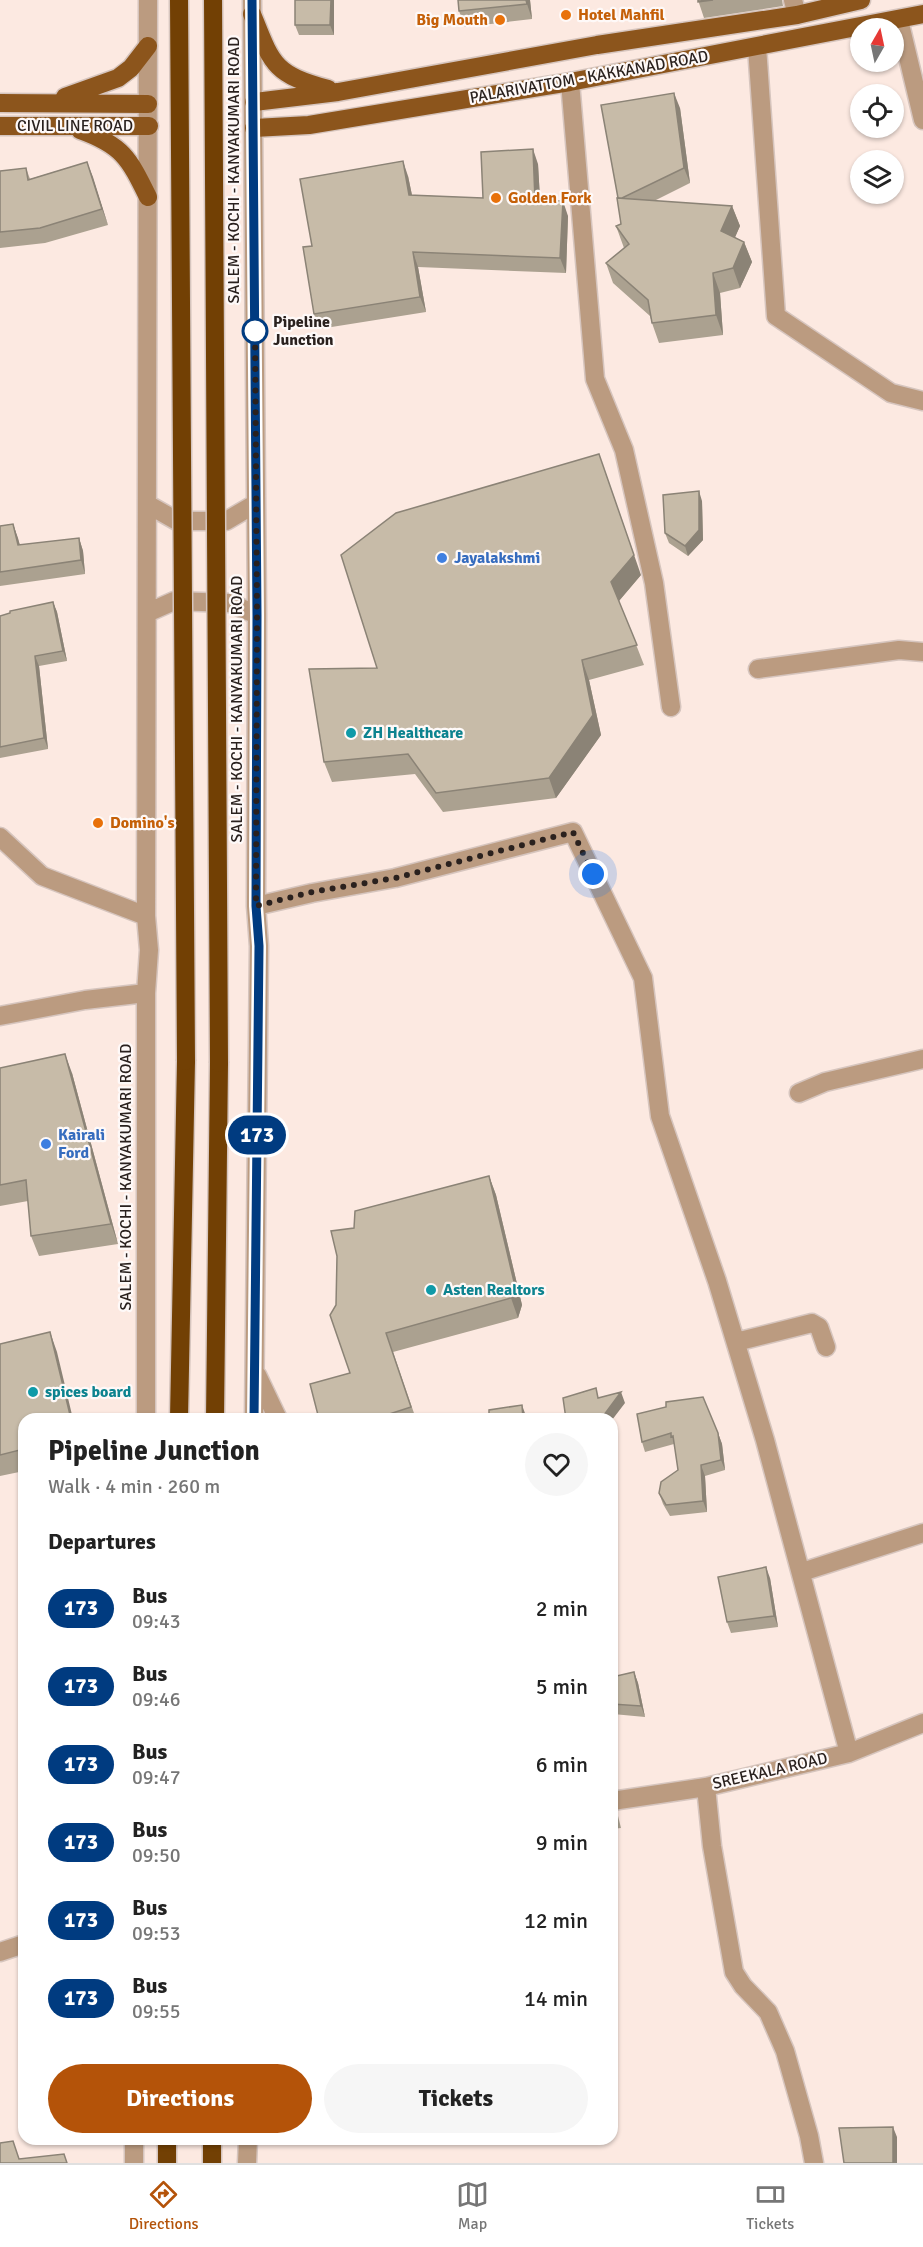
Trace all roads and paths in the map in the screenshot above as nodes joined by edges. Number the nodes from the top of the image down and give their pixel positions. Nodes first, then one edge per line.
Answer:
1 (148, 0) edge
2 (179, 0) edge
3 (213, 0) edge
4 (861, 0) edge
5 (252, 7) edge
6 (795, 8) edge
7 (830, 8) junction
8 (923, 14) edge
9 (904, 19) edge
10 (850, 29) edge
11 (836, 32) junction
12 (904, 41) edge
13 (148, 46) junction
14 (757, 47) junction
15 (570, 82) junction
16 (338, 92) junction
17 (254, 102) junction
18 (0, 103) edge
19 (43, 103) junction
20 (148, 104) junction
21 (923, 120) edge
22 (65, 125) junction
23 (0, 126) edge
24 (149, 126) junction
25 (254, 128) junction
26 (148, 197) junction
27 (923, 401) edge
28 (147, 504) junction
29 (255, 504) junction
30 (147, 613) junction
31 (257, 615) junction
32 (923, 652) edge
33 (758, 669) dead end
34 (671, 707) dead end
35 (2, 841) edge
36 (256, 906) junction
37 (147, 916) junction
38 (146, 993) junction
39 (0, 1016) edge
40 (923, 1059) edge
41 (799, 1093) dead end
42 (736, 1342) junction
43 (826, 1347) dead end
44 (255, 1371) junction
45 (146, 1413) edge
46 (179, 1413) edge
47 (215, 1413) edge
48 (254, 1413) edge
49 (275, 1413) edge
50 (923, 1533) edge
51 (802, 1572) junction
52 (923, 1723) edge
53 (849, 1753) junction
54 (706, 1786) junction
55 (618, 1800) edge
56 (18, 1946) edge
57 (0, 1952) edge
58 (134, 2145) edge
59 (167, 2145) edge
60 (212, 2145) edge
61 (248, 2145) edge
62 (134, 2163) edge
63 (167, 2163) edge
64 (212, 2163) edge
65 (247, 2163) edge
66 (814, 2163) edge

1 - 13 street, SALEM - KOCHI - KANYAKUMARI ROAD
2 - 46 highway, bridge
3 - 47 highway, SALEM - KOCHI - KANYAKUMARI ROAD, bridge
4 - 7 main road, PALARIVATTOM - KAKKANAD ROAD
5 - 16 main road
5 - 17 street, SALEM - KOCHI - KANYAKUMARI ROAD
6 - 7 main road, PALARIVATTOM - KAKKANAD ROAD
6 - 16 main road, PALARIVATTOM - KAKKANAD ROAD
7 - 11 main road
8 - 9 main road, PALARIVATTOM - KAKKANAD ROAD
10 - 11 main road, PALARIVATTOM - KAKKANAD ROAD
11 - 14 main road, PALARIVATTOM - KAKKANAD ROAD
12 - 21 street
13 - 19 main road
13 - 20 street, SALEM - KOCHI - KANYAKUMARI ROAD
14 - 15 main road, PALARIVATTOM - KAKKANAD ROAD
14 - 27 street
15 - 25 main road, PALARIVATTOM - KAKKANAD ROAD
15 - 34 street
16 - 17 main road
17 - 25 street, SALEM - KOCHI - KANYAKUMARI ROAD
18 - 19 main road, CIVIL LINE ROAD
19 - 20 main road, CIVIL LINE ROAD
20 - 24 street, SALEM - KOCHI - KANYAKUMARI ROAD
22 - 23 main road, CIVIL LINE ROAD
22 - 24 main road, CIVIL LINE ROAD
22 - 26 main road
24 - 26 street, SALEM - KOCHI - KANYAKUMARI ROAD
25 - 29 street, SALEM - KOCHI - KANYAKUMARI ROAD
26 - 28 street, SALEM - KOCHI - KANYAKUMARI ROAD
28 - 29 street
28 - 30 street, SALEM - KOCHI - KANYAKUMARI ROAD
29 - 31 street, SALEM - KOCHI - KANYAKUMARI ROAD
30 - 31 street
30 - 37 street, SALEM - KOCHI - KANYAKUMARI ROAD
31 - 36 street, SALEM - KOCHI - KANYAKUMARI ROAD
32 - 33 street
35 - 37 street
36 - 42 street
36 - 44 street, SALEM - KOCHI - KANYAKUMARI ROAD
37 - 38 street, SALEM - KOCHI - KANYAKUMARI ROAD
38 - 39 street
38 - 45 street, SALEM - KOCHI - KANYAKUMARI ROAD
40 - 41 street
42 - 43 street
42 - 51 street
44 - 48 street, SALEM - KOCHI - KANYAKUMARI ROAD
44 - 49 street
50 - 51 street
51 - 53 street
52 - 53 street, SREEKALA ROAD
53 - 54 street, SREEKALA ROAD
54 - 55 street, SREEKALA ROAD
54 - 66 street
56 - 57 street
58 - 62 street
59 - 63 highway
60 - 64 highway
61 - 65 street

